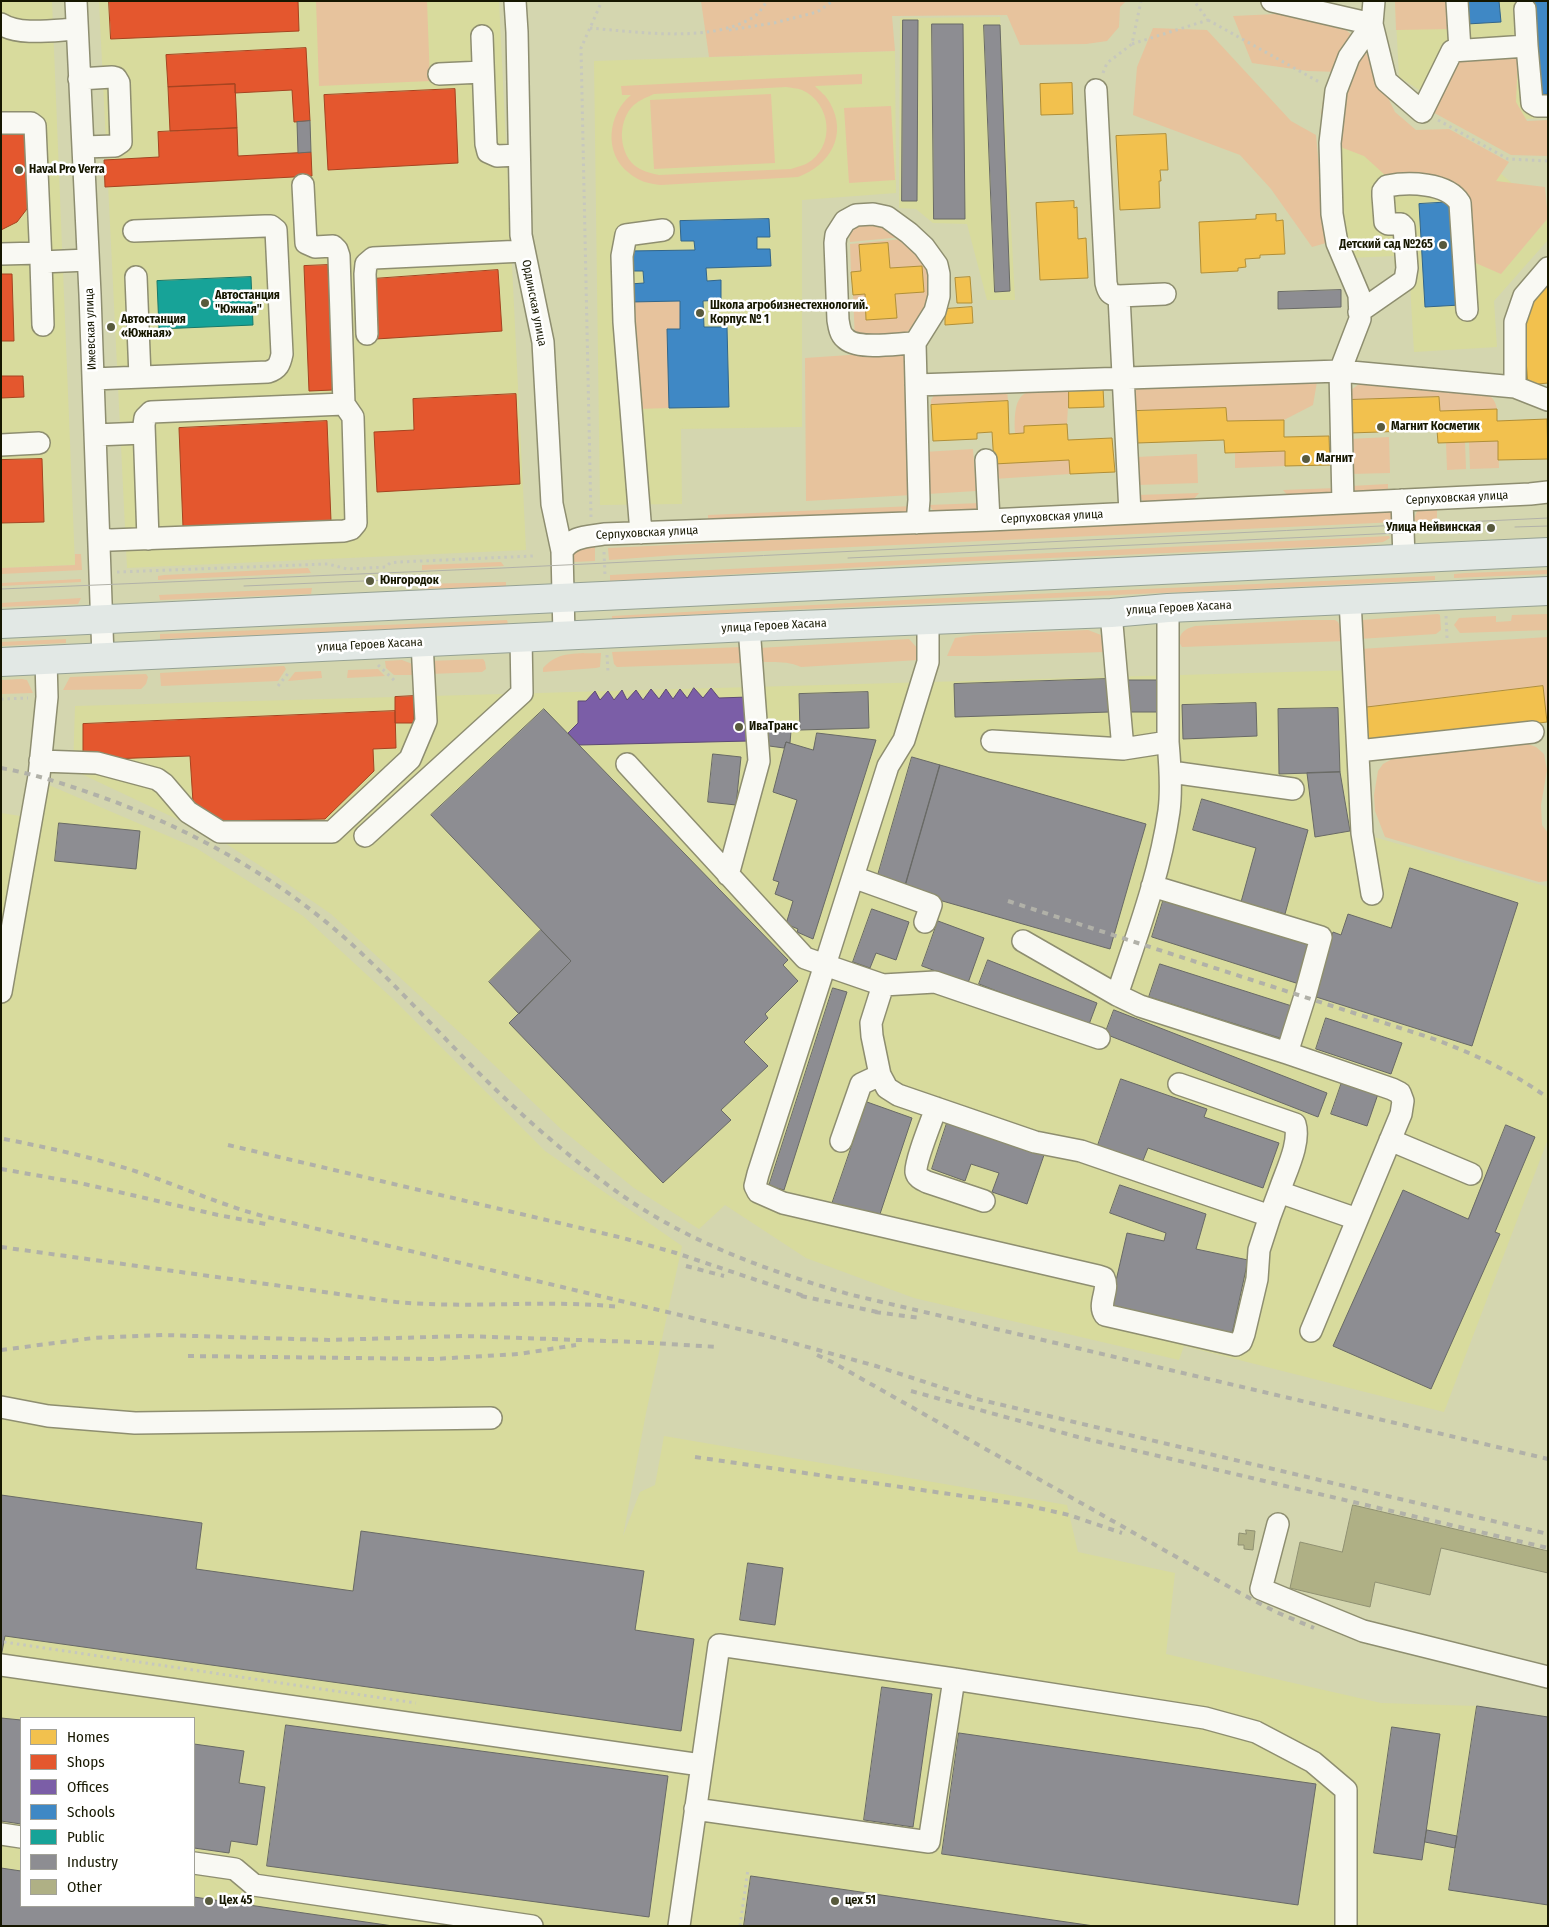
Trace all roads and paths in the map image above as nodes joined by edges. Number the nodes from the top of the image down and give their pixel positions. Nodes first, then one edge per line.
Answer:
1 (76, 1) edge
2 (515, 1) edge
3 (532, 1) edge
4 (602, 1) edge
5 (767, 1) edge
6 (833, 1) edge
7 (1141, 1) edge
8 (1194, 1) edge
9 (1272, 1) edge
10 (1374, 1) edge
11 (1457, 1) edge
12 (1525, 9) dead end
13 (1208, 20) junction
14 (1, 24) edge
15 (1372, 24) junction
16 (590, 28) junction
17 (77, 29) junction
18 (723, 31) junction
19 (517, 32) junction
20 (482, 36) dead end
21 (1132, 44) junction
22 (1527, 46) junction
23 (1460, 50) junction
24 (483, 72) junction
25 (439, 74) dead end
26 (79, 79) junction
27 (1096, 90) joint
28 (1336, 92) junction
29 (1548, 106) edge
30 (1422, 112) junction
31 (1, 123) edge
32 (83, 147) junction
33 (519, 155) junction
34 (1548, 162) edge
35 (303, 185) dead end
36 (663, 230) dead end
37 (134, 231) dead end
38 (524, 251) junction
39 (1, 254) edge
40 (40, 258) junction
41 (88, 260) junction
42 (1548, 268) edge
43 (136, 277) dead end
44 (1165, 294) dead end
45 (1119, 296) junction
46 (1468, 310) dead end
47 (1359, 312) junction
48 (43, 325) dead end
49 (367, 334) dead end
50 (915, 343) junction
51 (1340, 371) junction
52 (140, 377) junction
53 (1123, 377) junction
54 (93, 379) junction
55 (916, 386) junction
56 (1515, 387) junction
57 (1548, 400) edge
58 (344, 404) junction
59 (144, 433) junction
60 (95, 435) junction
61 (38, 443) dead end
62 (1, 445) edge
63 (986, 460) dead end
64 (1548, 492) edge
65 (1402, 500) junction
66 (1343, 503) junction
67 (1130, 513) junction
68 (591, 518) dead end
69 (989, 520) junction
70 (917, 523) junction
71 (641, 533) junction
72 (99, 538) junction
73 (148, 539) junction
74 (562, 551) junction
75 (1548, 552) edge
76 (533, 556) dead end
77 (1404, 558) junction
78 (114, 572) dead end
79 (1548, 591) edge
80 (563, 598) junction
81 (1350, 600) junction
82 (1168, 608) junction
83 (1111, 613) junction
84 (928, 619) junction
85 (102, 620) junction
86 (1, 624) edge
87 (749, 627) junction
88 (564, 636) junction
89 (521, 638) junction
90 (422, 642) junction
91 (607, 653) dead end
92 (103, 657) junction
93 (46, 660) junction
94 (1, 662) edge
95 (608, 672) dead end
96 (34, 698) dead end
97 (1, 699) edge
98 (1533, 732) dead end
99 (992, 741) dead end
100 (1168, 742) junction
101 (1123, 749) junction
102 (1358, 751) junction
103 (40, 760) junction
104 (627, 764) dead end
105 (1171, 772) junction
106 (1293, 789) dead end
107 (365, 836) dead end
108 (728, 875) junction
109 (853, 877) junction
110 (1152, 886) junction
111 (1372, 894) dead end
112 (925, 922) dead end
113 (1023, 941) dead end
114 (825, 965) junction
115 (883, 985) junction
116 (1, 992) edge
117 (1117, 995) junction
118 (1098, 1038) dead end
119 (1287, 1053) junction
120 (880, 1075) junction
121 (1179, 1084) dead end
122 (936, 1108) junction
123 (1390, 1140) junction
124 (841, 1141) dead end
125 (1471, 1174) dead end
126 (1279, 1192) junction
127 (984, 1201) dead end
128 (1270, 1216) junction
129 (1357, 1219) junction
130 (1311, 1330) dead end
131 (1, 1407) edge
132 (491, 1418) dead end
133 (1278, 1524) dead end
134 (4, 1642) dead end
135 (1, 1666) edge
136 (1548, 1677) edge
137 (954, 1679) junction
138 (418, 1704) dead end
139 (701, 1765) junction
140 (695, 1810) junction
141 (1, 1834) edge
142 (20, 1837) edge
143 (195, 1863) edge
144 (748, 1869) dead end
145 (532, 1926) edge
146 (679, 1926) edge
147 (740, 1926) edge
148 (1346, 1926) edge

1 - 17 street, Ижевская улица
2 - 19 street
3 - 19 street, Ординская улица
4 - 16 path
5 - 18 path
6 - 18 path
7 - 21 path
8 - 13 path
9 - 15 street
10 - 15 street
11 - 23 street
12 - 22 street
13 - 21 path
13 - 28 path
14 - 17 street
15 - 28 street
15 - 30 street
16 - 18 path
16 - 68 path
17 - 26 street, Ижевская улица
19 - 33 street, Ординская улица
20 - 24 street
21 - 27 path
22 - 23 street
22 - 29 street
23 - 30 street
24 - 25 street
24 - 33 street
26 - 32 street, Ижевская улица
26 - 32 street
27 - 45 street
28 - 47 street
30 - 34 path
31 - 40 street
32 - 41 street, Ижевская улица
33 - 38 street, Ординская улица
35 - 58 street
36 - 71 street
37 - 52 street
38 - 49 street
38 - 74 street, Ординская улица
39 - 40 street
40 - 41 street
40 - 48 street
41 - 54 street, Ижевская улица
42 - 56 street
43 - 52 street
44 - 45 street
45 - 53 street
46 - 47 street
47 - 51 street
50 - 50 street
50 - 55 street
51 - 53 street
51 - 56 street
51 - 66 street
52 - 54 street
53 - 55 street
53 - 67 street
54 - 60 street, Ижевская улица
55 - 70 street
56 - 57 street
58 - 59 street
58 - 73 street
59 - 60 street
59 - 73 street
60 - 72 street, Ижевская улица
61 - 62 street
63 - 69 street
64 - 65 street, Серпуховская улица
65 - 66 street, Серпуховская улица
65 - 77 street
66 - 67 street, Серпуховская улица
67 - 69 street, Серпуховская улица
69 - 70 street, Серпуховская улица
70 - 71 street, Серпуховская улица
71 - 74 street, Серпуховская улица
72 - 73 street
72 - 85 street, Ижевская улица
74 - 80 street, Ординская улица
75 - 77 main road
76 - 78 path
77 - 80 main road
79 - 81 main road, улица Героев Хасана
80 - 85 main road
80 - 88 street, Ординская улица
81 - 82 main road, улица Героев Хасана
81 - 102 street
82 - 83 main road, улица Героев Хасана
82 - 100 street
83 - 84 main road, улица Героев Хасана
83 - 101 street
84 - 87 main road, улица Героев Хасана
84 - 109 street
85 - 86 main road
85 - 92 street, Ижевская улица
87 - 88 main road, улица Героев Хасана
87 - 108 street
88 - 89 main road, улица Героев Хасана
89 - 90 main road, улица Героев Хасана
89 - 107 street
90 - 92 main road, улица Героев Хасана
90 - 103 street
91 - 95 path
92 - 93 main road, улица Героев Хасана
93 - 94 main road, улица Героев Хасана
93 - 103 street
96 - 97 path
98 - 102 street
99 - 101 street
100 - 101 street
100 - 105 street
102 - 111 street
103 - 116 street
104 - 108 street
105 - 106 street
105 - 110 street
108 - 114 street
109 - 112 street
109 - 114 street
110 - 117 street
110 - 119 street
113 - 117 street
114 - 115 street
114 - 128 street
115 - 118 street
115 - 120 street
117 - 119 street
119 - 123 street
120 - 122 street
120 - 124 street
121 - 126 street
122 - 127 street
122 - 128 street
123 - 125 street
123 - 129 street
126 - 128 street
126 - 129 street
129 - 130 street
131 - 132 street
133 - 136 street
134 - 138 path
135 - 139 street
137 - 139 street
137 - 140 street
137 - 148 street
139 - 140 street
140 - 146 street
141 - 142 street
143 - 145 street
144 - 147 path

